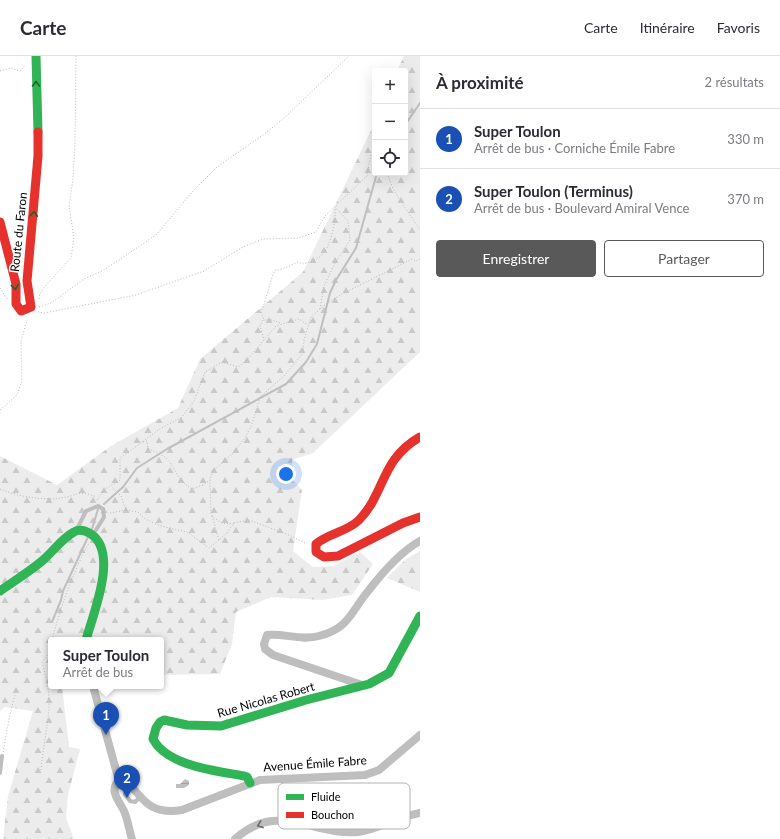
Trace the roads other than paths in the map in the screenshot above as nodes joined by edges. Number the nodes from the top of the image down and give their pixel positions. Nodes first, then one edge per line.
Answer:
1 (32, 59) edge
2 (0, 222) edge
3 (420, 437) edge
4 (420, 517) edge
5 (96, 530) dead end
6 (73, 533) junction
7 (420, 541) edge
8 (0, 591) edge
9 (420, 616) edge
10 (87, 637) edge
11 (365, 686) junction
12 (94, 689) edge
13 (420, 735) edge
14 (2, 756) road end
15 (0, 773) edge
16 (119, 781) junction
17 (250, 783) junction
18 (420, 813) edge
19 (410, 816) edge
20 (278, 820) edge
21 (334, 829) edge
22 (371, 829) edge
23 (132, 839) edge
24 (235, 839) edge

2 -> 1 street, Route du Faron
3 - 4 street
5 - 6 lane
6 - 8 street
6 - 10 street
7 - 11 street
9 - 11 street
11 - 17 street, Rue Nicolas Robert
12 - 16 street
13 - 17 street, Avenue Émile Fabre
14 - 15 lane
16 - 17 street, Avenue Émile Fabre
16 - 23 street
18 -> 19 street
20 -> 24 street
22 -> 21 street

